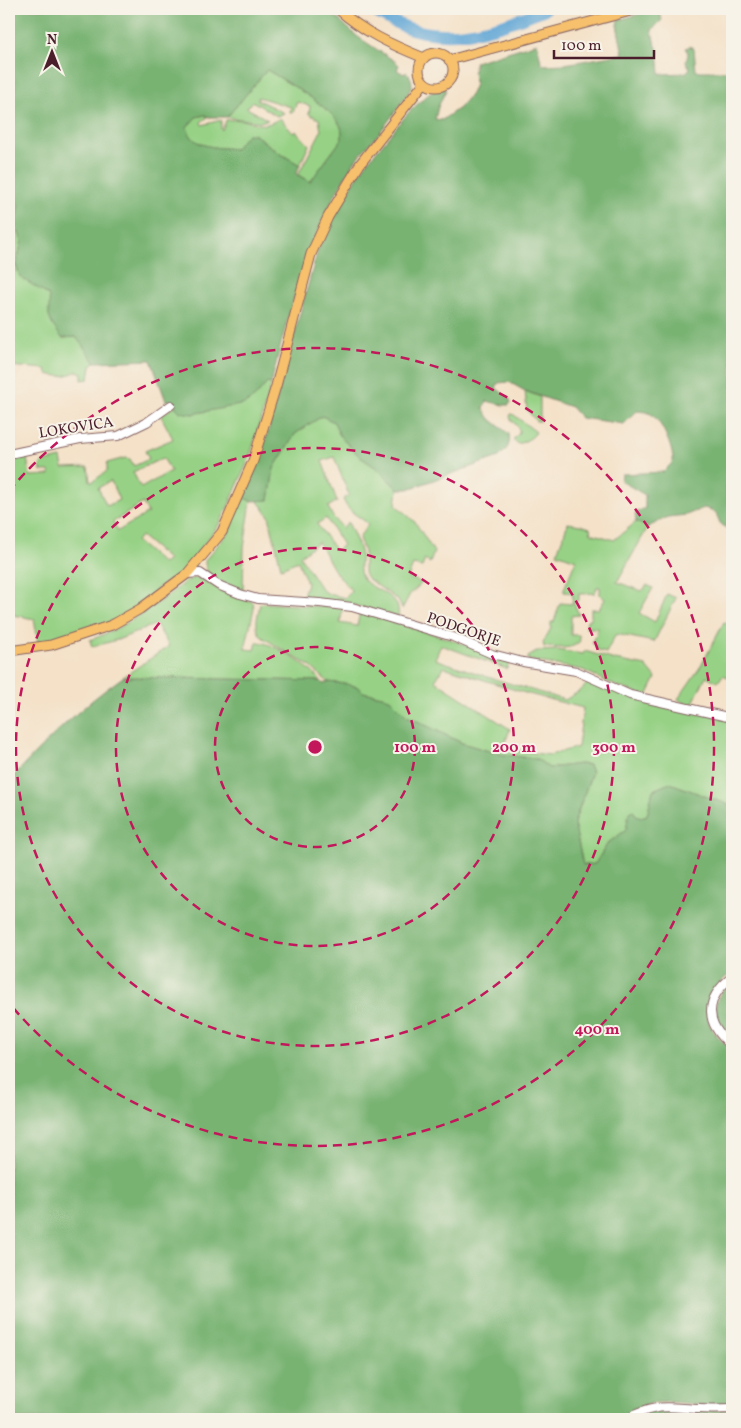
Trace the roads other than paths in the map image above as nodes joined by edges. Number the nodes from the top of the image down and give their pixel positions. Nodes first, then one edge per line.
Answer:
1 (338, 9) edge
2 (638, 9) edge
3 (424, 58) junction
4 (449, 60) junction
5 (424, 83) junction
6 (171, 405) dead end
7 (9, 454) edge
8 (187, 574) junction
9 (9, 651) edge
10 (732, 718) edge
11 (732, 977) edge
12 (732, 1046) edge
13 (732, 1409) edge
14 (632, 1419) edge

1 - 3 main road
2 - 4 main road
3 - 4 main road
3 - 5 main road
4 - 5 main road
5 - 8 main road
6 - 7 street, LOKOVICA
8 - 9 main road
8 - 10 street, PODGORJE
11 - 12 street
13 - 14 street

